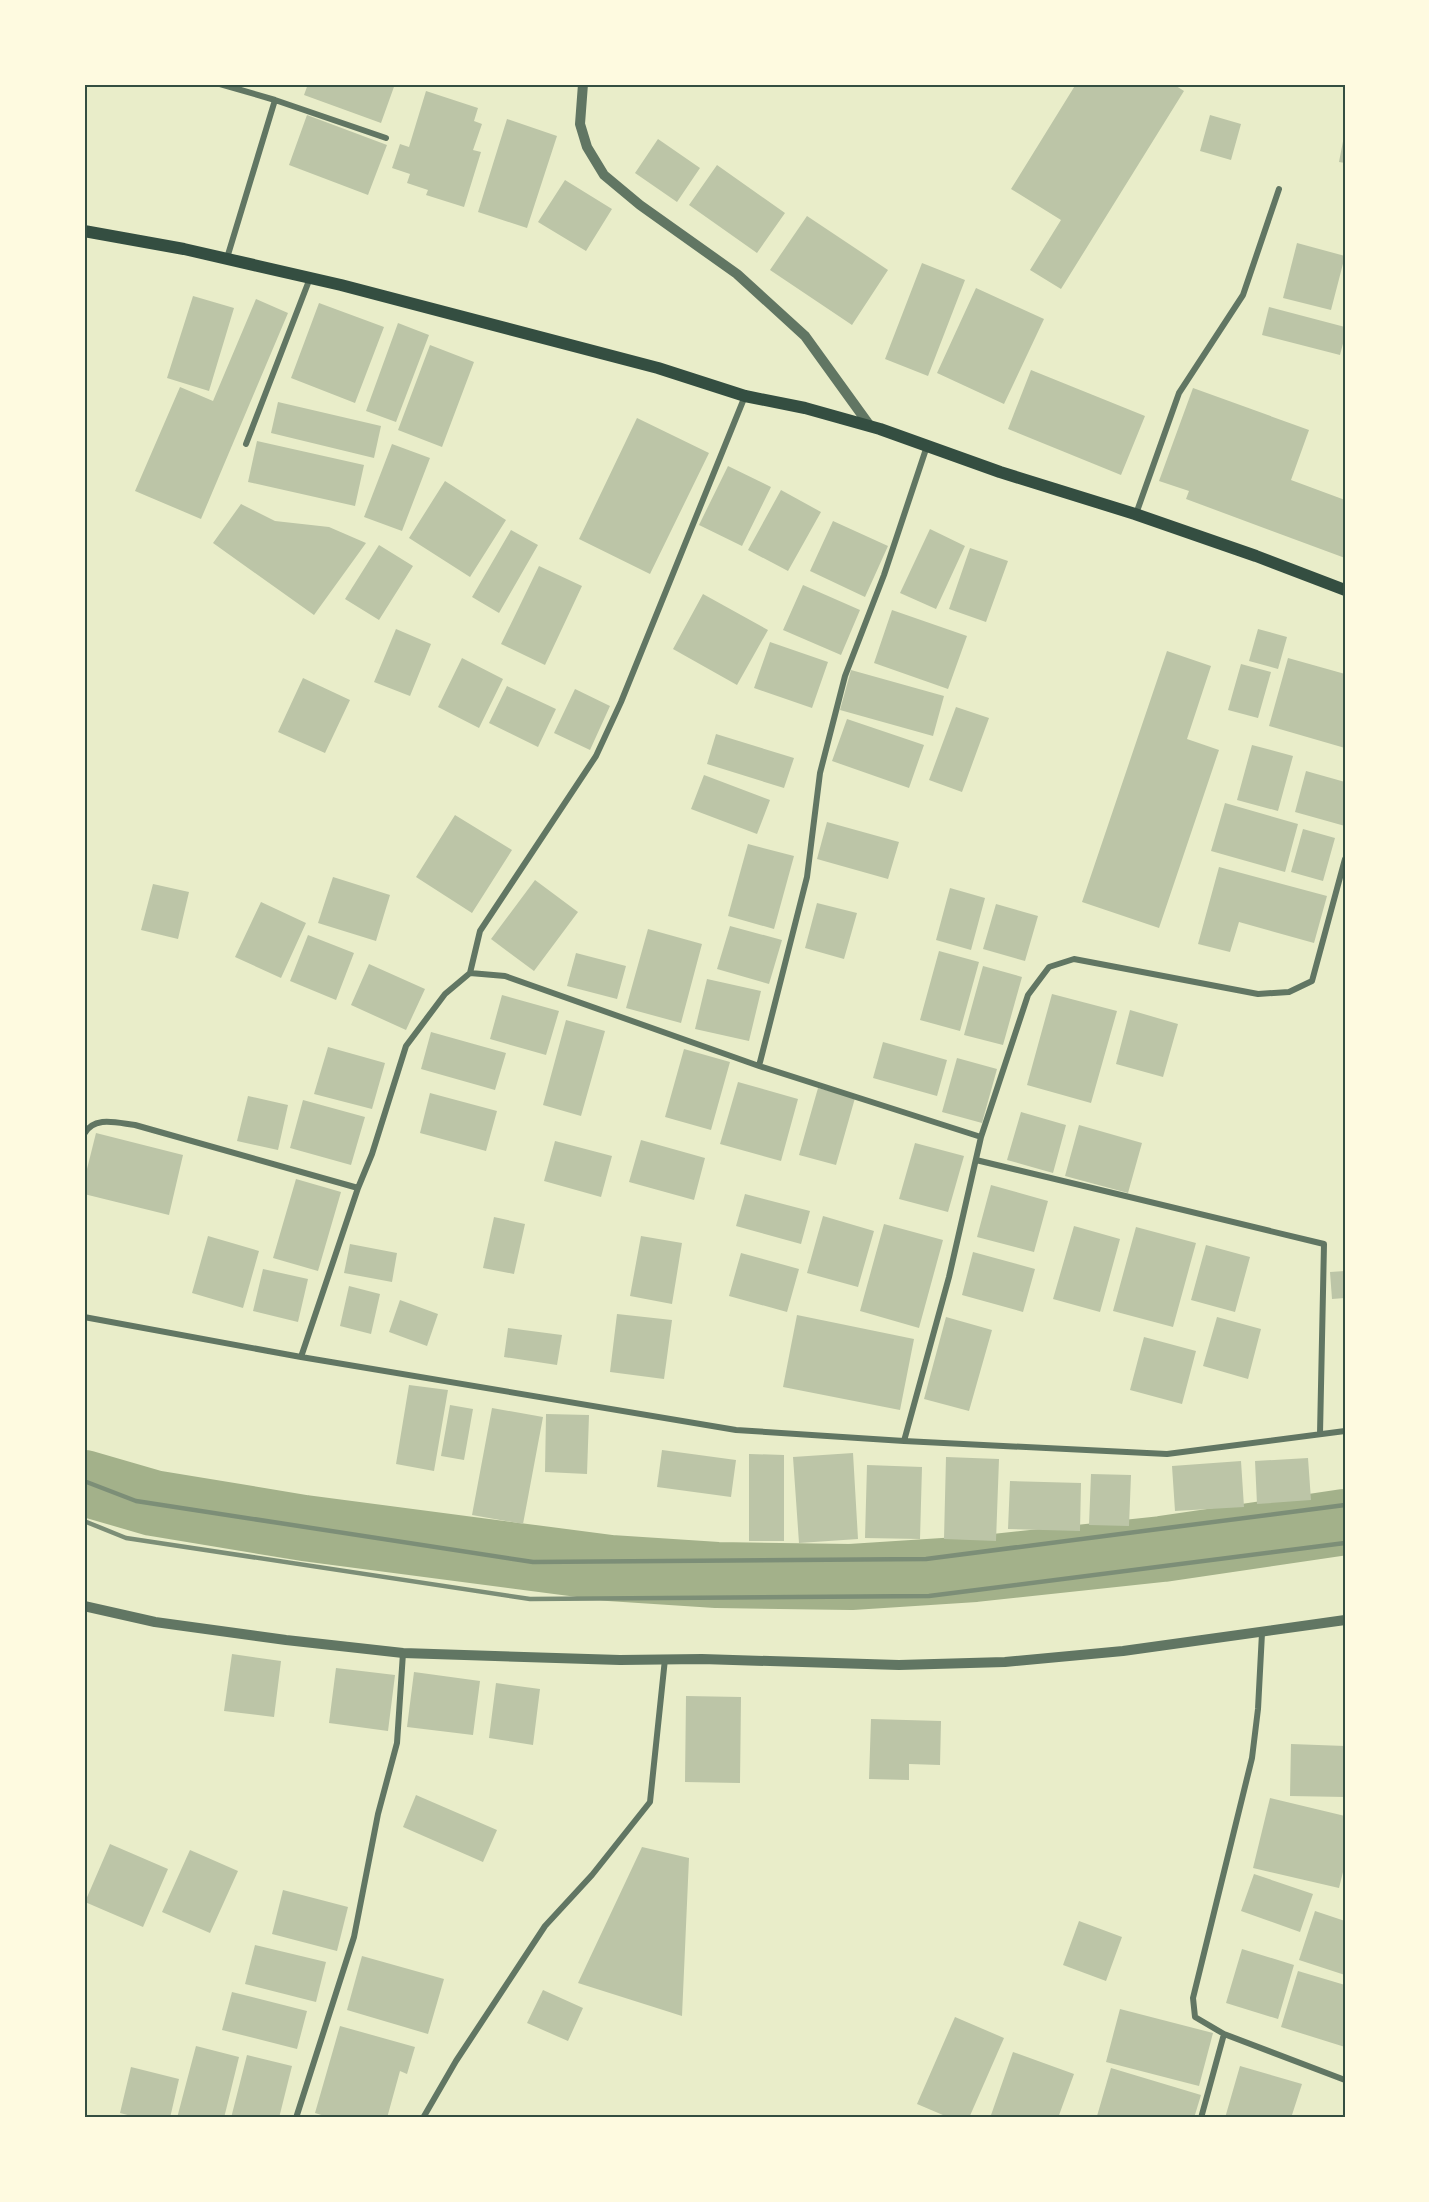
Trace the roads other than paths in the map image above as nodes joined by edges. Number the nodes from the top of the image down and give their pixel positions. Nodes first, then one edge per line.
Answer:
1 (220, 84) edge
2 (583, 84) edge
3 (275, 100) junction
4 (386, 138) dead end
5 (1279, 189) dead end
6 (84, 231) edge
7 (227, 259) junction
8 (310, 278) junction
9 (745, 396) junction
10 (870, 426) junction
11 (246, 444) dead end
12 (927, 446) junction
13 (1135, 514) junction
14 (1345, 590) edge
15 (1345, 859) edge
16 (470, 973) junction
17 (759, 1066) junction
18 (84, 1134) edge
19 (981, 1137) junction
20 (976, 1160) junction
21 (358, 1188) junction
22 (84, 1317) edge
23 (301, 1357) junction
24 (1345, 1431) edge
25 (1320, 1434) junction
26 (904, 1441) junction
27 (84, 1606) edge
28 (1345, 1620) edge
29 (1262, 1633) junction
30 (403, 1653) junction
31 (665, 1659) junction
32 (1224, 2034) junction
33 (1345, 2080) edge
34 (296, 2118) edge
35 (423, 2118) edge
36 (1201, 2118) edge

1 - 3 street
2 - 10 street
3 - 4 street
3 - 7 street
5 - 13 street
6 - 7 main road
7 - 8 main road
8 - 9 main road
8 - 11 street
9 - 10 main road
9 - 16 street
10 - 12 main road
12 - 13 main road
12 - 17 street
13 - 14 main road
15 - 19 street
16 - 17 street
16 - 21 street
17 - 19 street
18 - 21 street
19 - 20 street
20 - 25 street
20 - 26 street
21 - 23 street
22 - 23 street
23 - 26 street
24 - 25 street
25 - 26 street
27 - 30 street
28 - 29 street
29 - 31 street
29 - 32 street
30 - 31 street
30 - 34 street
31 - 35 street
32 - 33 street
32 - 36 street

